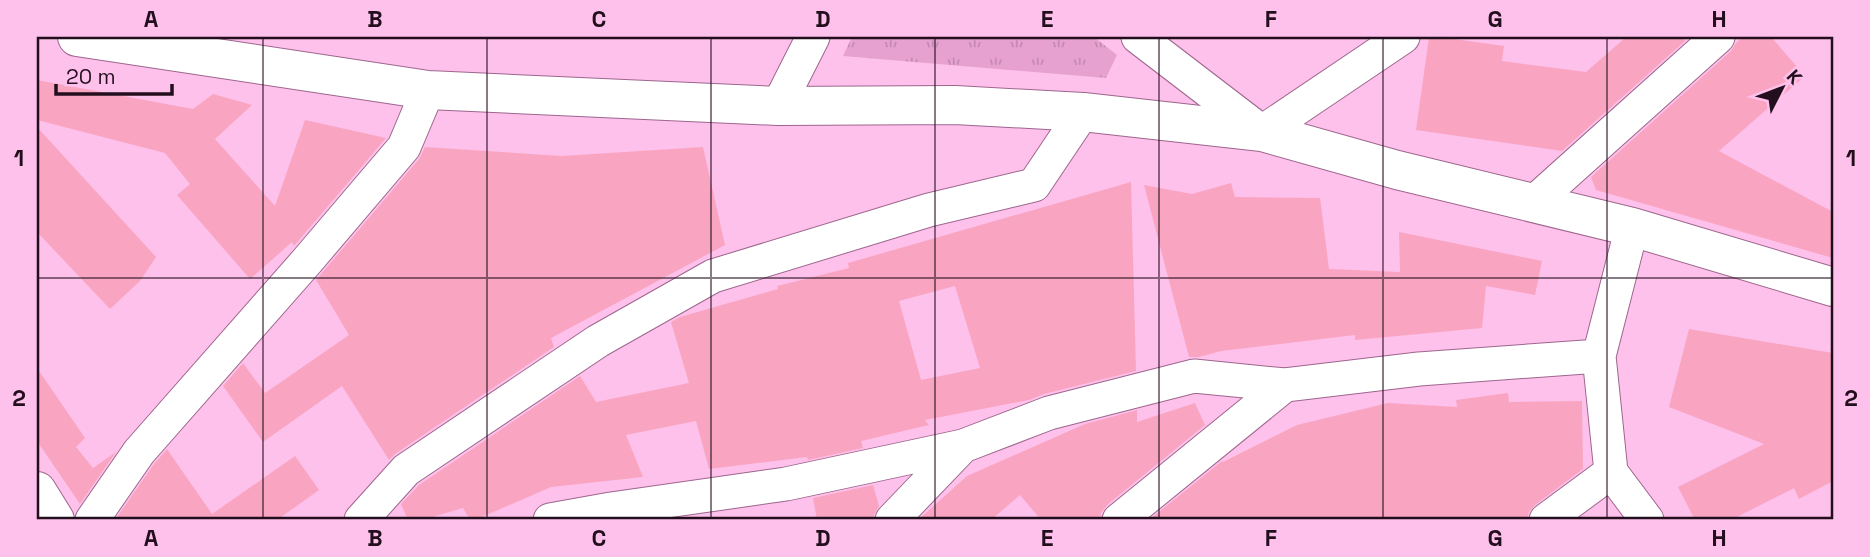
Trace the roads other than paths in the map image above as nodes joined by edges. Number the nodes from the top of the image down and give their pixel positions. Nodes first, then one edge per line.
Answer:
1 (77, 37) edge
2 (813, 37) edge
3 (1139, 37) edge
4 (1403, 37) edge
5 (1709, 40) edge
6 (428, 90) junction
7 (778, 106) junction
8 (1083, 113) junction
9 (1262, 132) junction
10 (1533, 203) junction
11 (1632, 227) junction
12 (1833, 287) edge
13 (1599, 356) junction
14 (1285, 385) junction
15 (963, 446) junction
16 (1611, 472) junction
17 (37, 491) edge
18 (55, 520) edge
19 (92, 520) edge
20 (361, 520) edge
21 (550, 520) edge
22 (892, 520) edge
23 (1119, 520) edge
24 (1546, 520) edge
25 (1647, 520) edge

1 - 6 main road
2 - 7 street
3 - 9 street
4 - 9 street
5 - 10 street
6 - 7 main road
6 - 19 street
7 - 8 main road
8 - 9 main road
8 - 20 street
9 - 10 main road
10 - 11 main road
11 - 12 main road
11 - 13 street
13 - 14 street
13 - 16 street
14 - 15 street
14 - 23 street
15 - 21 street
15 - 22 street
16 - 24 street
16 - 25 street
17 - 18 main road

